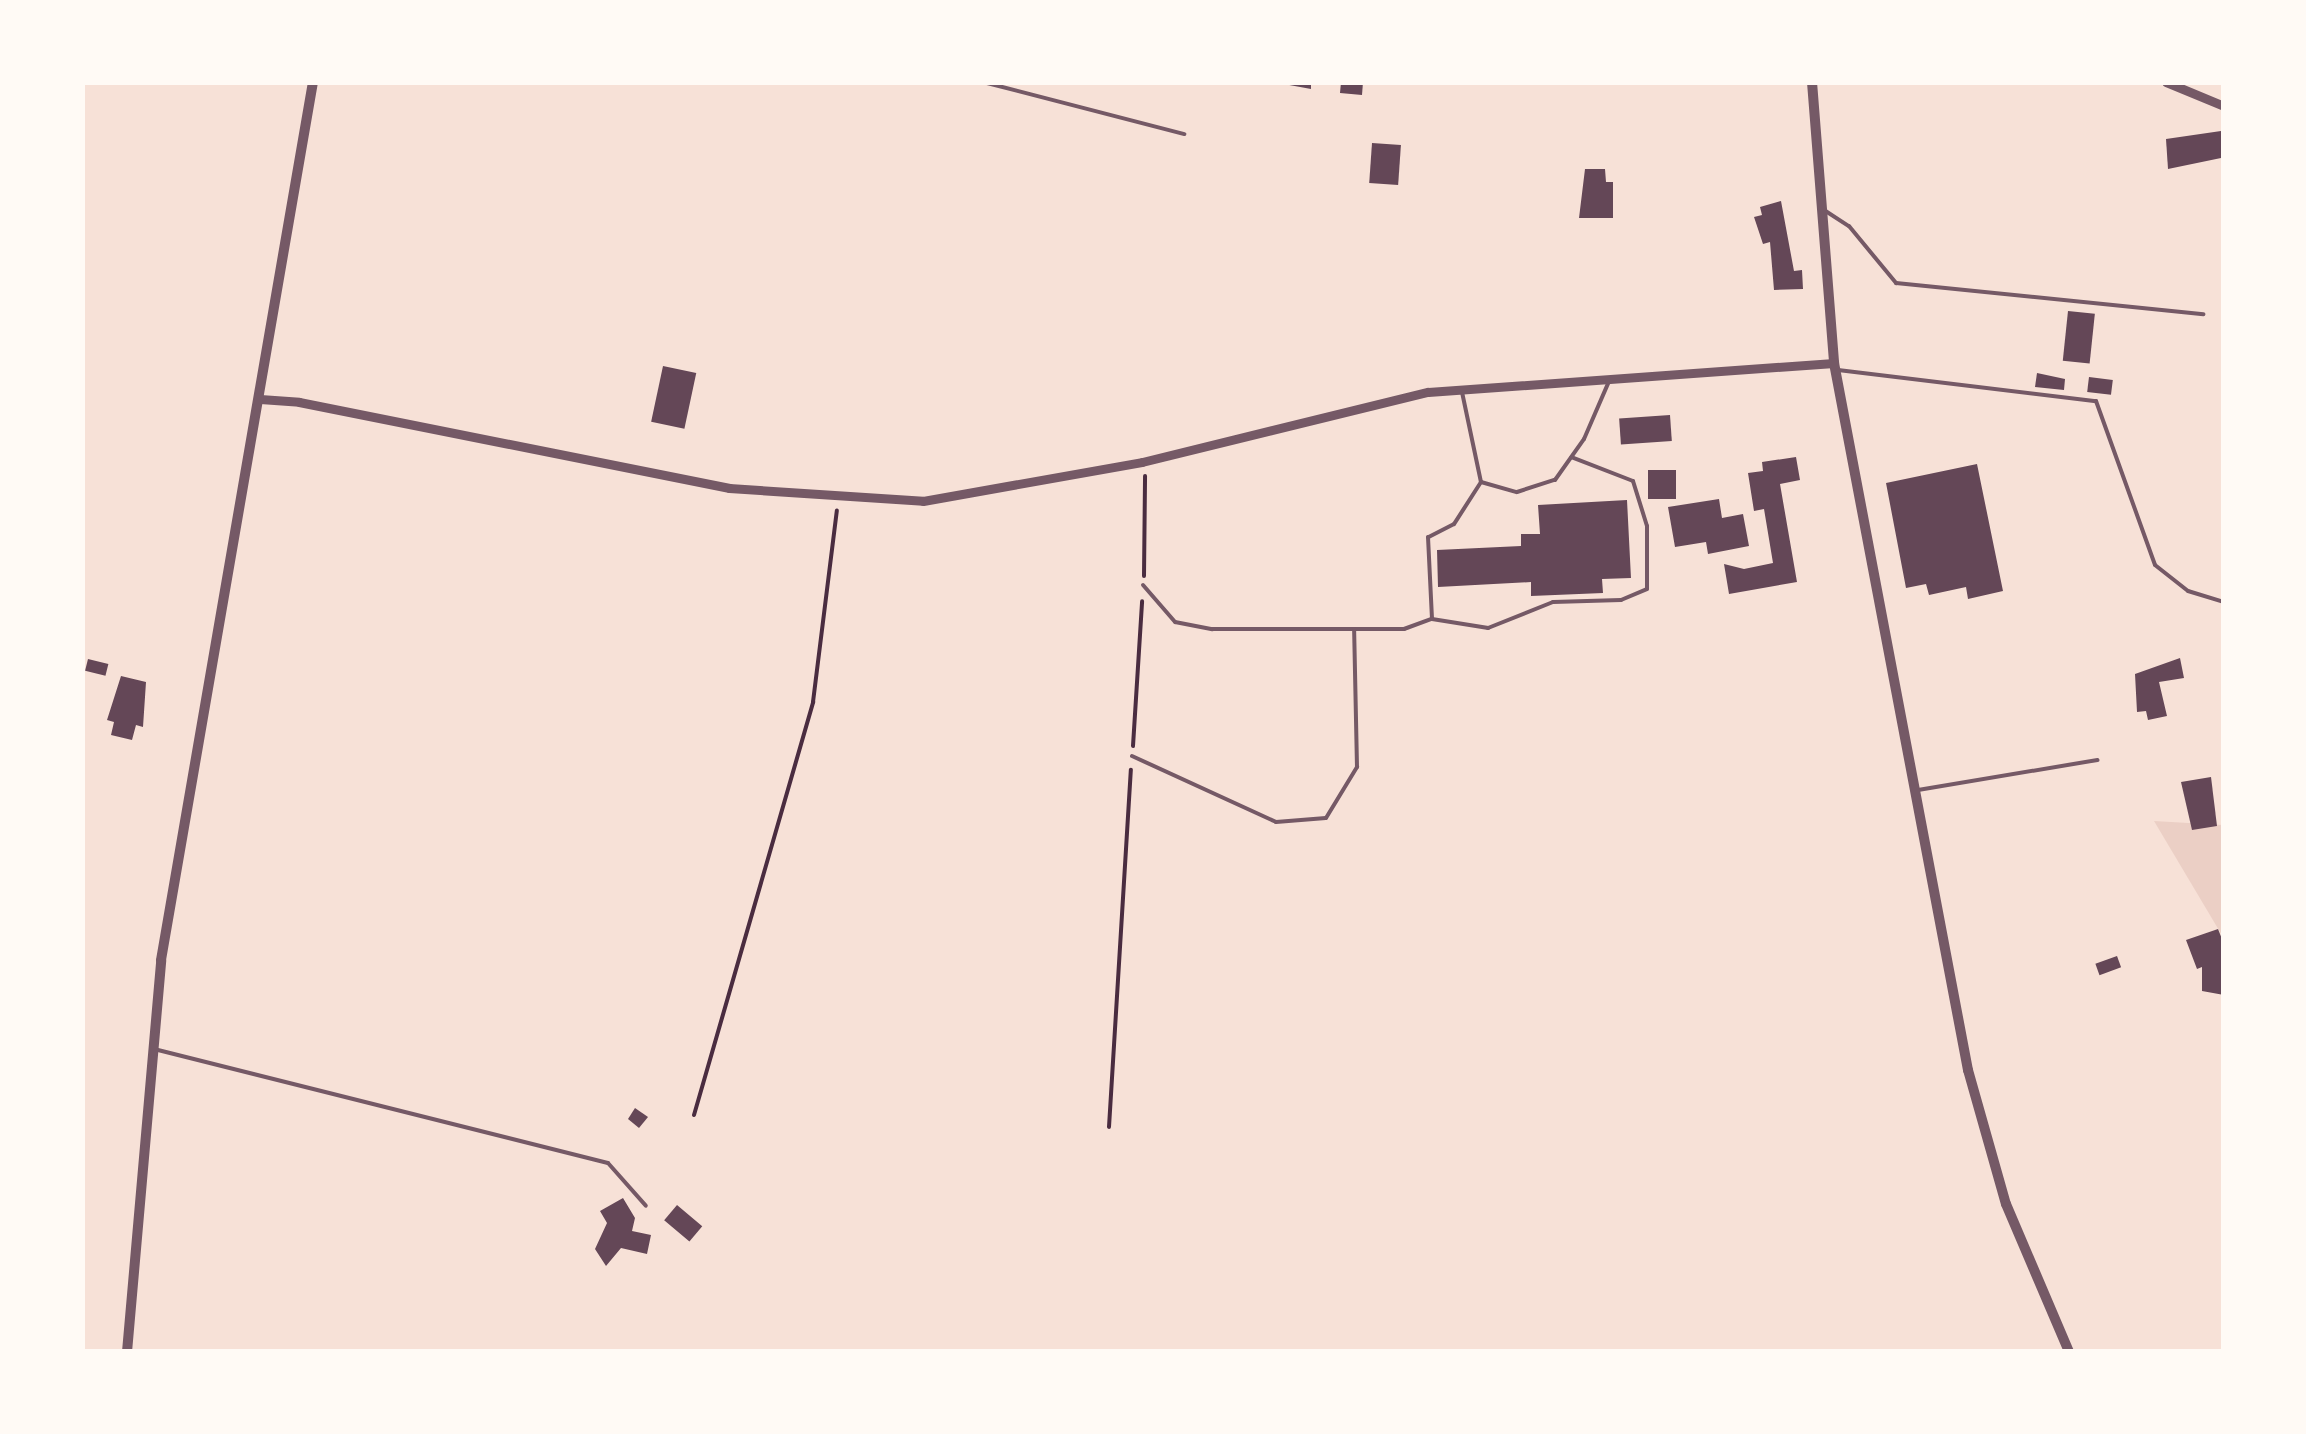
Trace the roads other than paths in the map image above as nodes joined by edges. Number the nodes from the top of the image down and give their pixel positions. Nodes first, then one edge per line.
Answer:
1 (312, 82) edge
2 (983, 82) edge
3 (1812, 82) edge
4 (2166, 82) edge
5 (2224, 106) edge
6 (1184, 134) dead end
7 (1824, 210) junction
8 (2202, 314) dead end
9 (1834, 366) junction
10 (1610, 379) junction
11 (1462, 390) junction
12 (260, 400) junction
13 (1571, 458) junction
14 (1481, 482) junction
15 (1143, 585) road end
16 (2224, 602) edge
17 (1432, 619) junction
18 (1354, 629) junction
19 (1132, 756) road end
20 (2098, 760) dead end
21 (1918, 790) junction
22 (154, 1049) junction
23 (646, 1206) dead end
24 (127, 1352) edge
25 (2069, 1352) edge

1 - 12 street
2 - 6 lane
3 - 7 street
4 - 5 street
7 - 8 lane
7 - 9 street
9 - 10 street
9 - 16 lane
9 - 21 street
10 - 11 street
10 - 13 lane
11 - 12 street
11 - 14 lane
12 - 22 street
13 - 14 lane
13 - 17 lane
14 - 17 lane
15 - 18 lane
17 - 18 lane
18 - 19 lane
20 - 21 lane
21 - 25 street
22 - 23 lane
22 - 24 street

